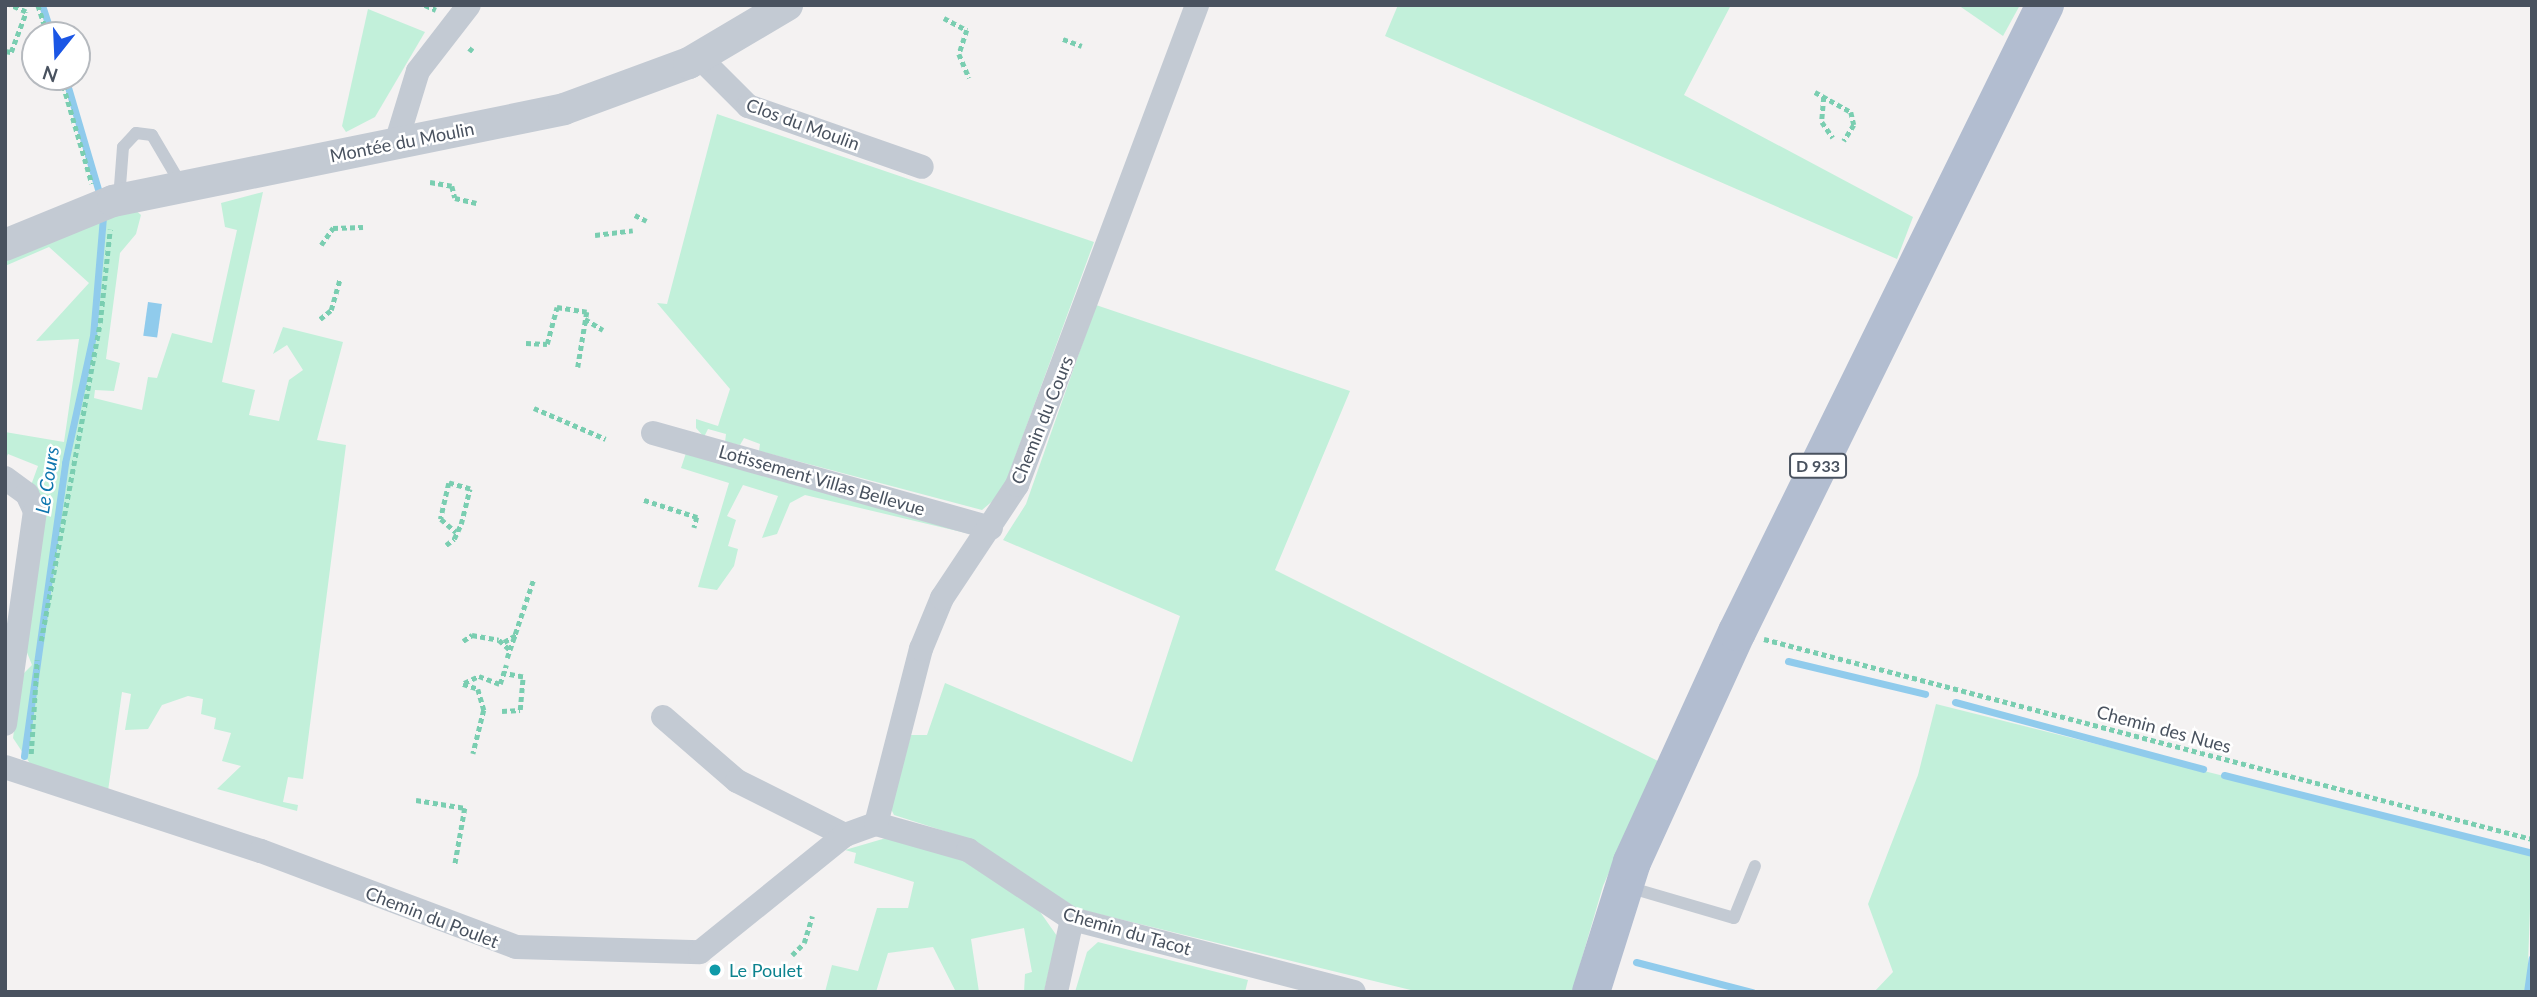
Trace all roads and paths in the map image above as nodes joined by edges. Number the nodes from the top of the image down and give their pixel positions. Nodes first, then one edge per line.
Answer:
1 (10, 5) edge
2 (469, 5) edge
3 (787, 5) edge
4 (2045, 5) edge
5 (1194, 6) edge
6 (944, 18) dead end
7 (1063, 39) dead end
8 (1082, 46) dead end
9 (5, 51) edge
10 (700, 58) junction
11 (970, 78) dead end
12 (66, 91) edge
13 (1815, 92) dead end
14 (1824, 97) junction
15 (1833, 138) dead end
16 (1844, 141) dead end
17 (396, 143) junction
18 (922, 167) dead end
19 (430, 183) dead end
20 (183, 187) junction
21 (108, 198) junction
22 (476, 203) dead end
23 (635, 215) dead end
24 (647, 220) dead end
25 (363, 228) dead end
26 (633, 230) dead end
27 (595, 235) dead end
28 (5, 245) edge
29 (321, 245) dead end
30 (340, 279) dead end
31 (320, 319) dead end
32 (585, 319) junction
33 (603, 330) dead end
34 (526, 343) dead end
35 (578, 368) dead end
36 (534, 408) dead end
37 (653, 433) dead end
38 (606, 439) dead end
39 (5, 478) edge
40 (644, 500) dead end
41 (990, 527) junction
42 (694, 528) dead end
43 (456, 532) junction
44 (446, 545) dead end
45 (534, 578) dead end
46 (516, 635) junction
47 (44, 638) dead end
48 (463, 641) dead end
49 (504, 642) junction
50 (1789, 646) dead end
51 (510, 650) junction
52 (40, 666) dead end
53 (503, 673) junction
54 (502, 711) dead end
55 (663, 717) dead end
56 (5, 724) edge
57 (473, 754) dead end
58 (30, 757) dead end
59 (5, 767) edge
60 (416, 800) dead end
61 (876, 824) junction
62 (845, 835) junction
63 (2532, 839) edge
64 (455, 865) dead end
65 (1755, 866) dead end
66 (1624, 886) junction
67 (812, 916) dead end
68 (1072, 919) junction
69 (792, 955) dead end
70 (1056, 992) edge
71 (1354, 992) edge
72 (1591, 992) edge

1 - 9 path
2 - 17 street
3 - 10 street, Montée du Moulin
4 - 66 main road, D 933
5 - 41 street, Chemin du Cours
6 - 11 path
7 - 8 path
10 - 17 street, Montée du Moulin
10 - 18 street, Clos du Moulin
12 - 21 path
13 - 14 path
14 - 15 path
14 - 16 path
17 - 20 street, Montée du Moulin
19 - 22 path
20 - 21 street, Montée du Moulin
20 - 21 lane
21 - 28 street, Montée du Moulin
21 - 47 path
23 - 24 path
25 - 29 path
26 - 27 path
30 - 31 path
32 - 33 path
32 - 34 path
32 - 35 path
36 - 38 path
37 - 41 street, Lotissement Villas Bellevue
39 - 56 street
40 - 42 path
41 - 61 street, Chemin du Cours
43 - 43 path
43 - 44 path
45 - 46 path
46 - 49 path
46 - 51 path
48 - 49 path
49 - 51 path
50 - 63 path, Chemin des Nues
51 - 53 path
52 - 58 path
53 - 54 path
53 - 57 path
55 - 62 street
59 - 62 street, Chemin du Poulet
60 - 64 path
61 - 62 street, Chemin du Poulet
61 - 68 street, Chemin du Tacot
65 - 66 lane
66 - 72 main road, D 933
67 - 69 path
68 - 70 street
68 - 71 street, Chemin du Tacot

